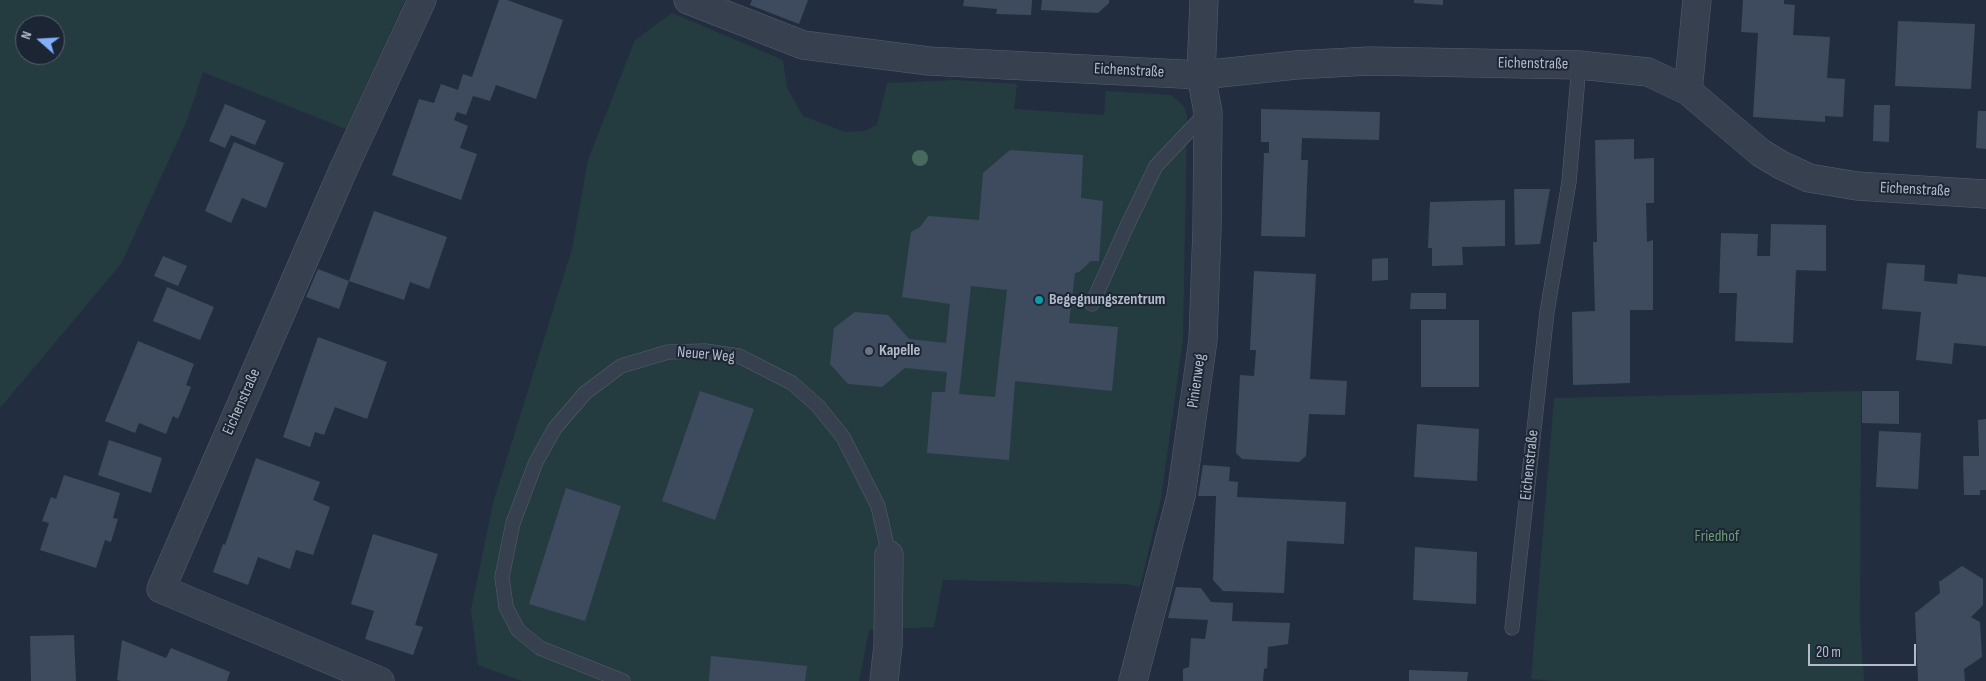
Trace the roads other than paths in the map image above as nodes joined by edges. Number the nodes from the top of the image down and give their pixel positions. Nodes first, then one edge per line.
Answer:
1 (422, 0) edge
2 (688, 0) edge
3 (1204, 0) edge
4 (1697, 0) edge
5 (1579, 65) junction
6 (1201, 75) junction
7 (1688, 91) junction
8 (1208, 112) junction
9 (1986, 194) edge
10 (1092, 304) dead end
11 (889, 555) joint
12 (1512, 628) dead end
13 (380, 681) edge
14 (623, 681) edge
15 (884, 681) edge
16 (1133, 681) edge

1 - 13 street, Eichenstraße
2 - 6 street, Eichenstraße
3 - 6 street, Pinienweg
4 - 7 street
5 - 6 street, Eichenstraße
5 - 7 street, Eichenstraße
5 - 12 lane, Eichenstraße
6 - 8 street, Pinienweg
7 - 9 street, Eichenstraße
8 - 10 lane
8 - 16 street, Pinienweg
11 - 14 lane, Neuer Weg
11 - 15 street, Neuer Weg

